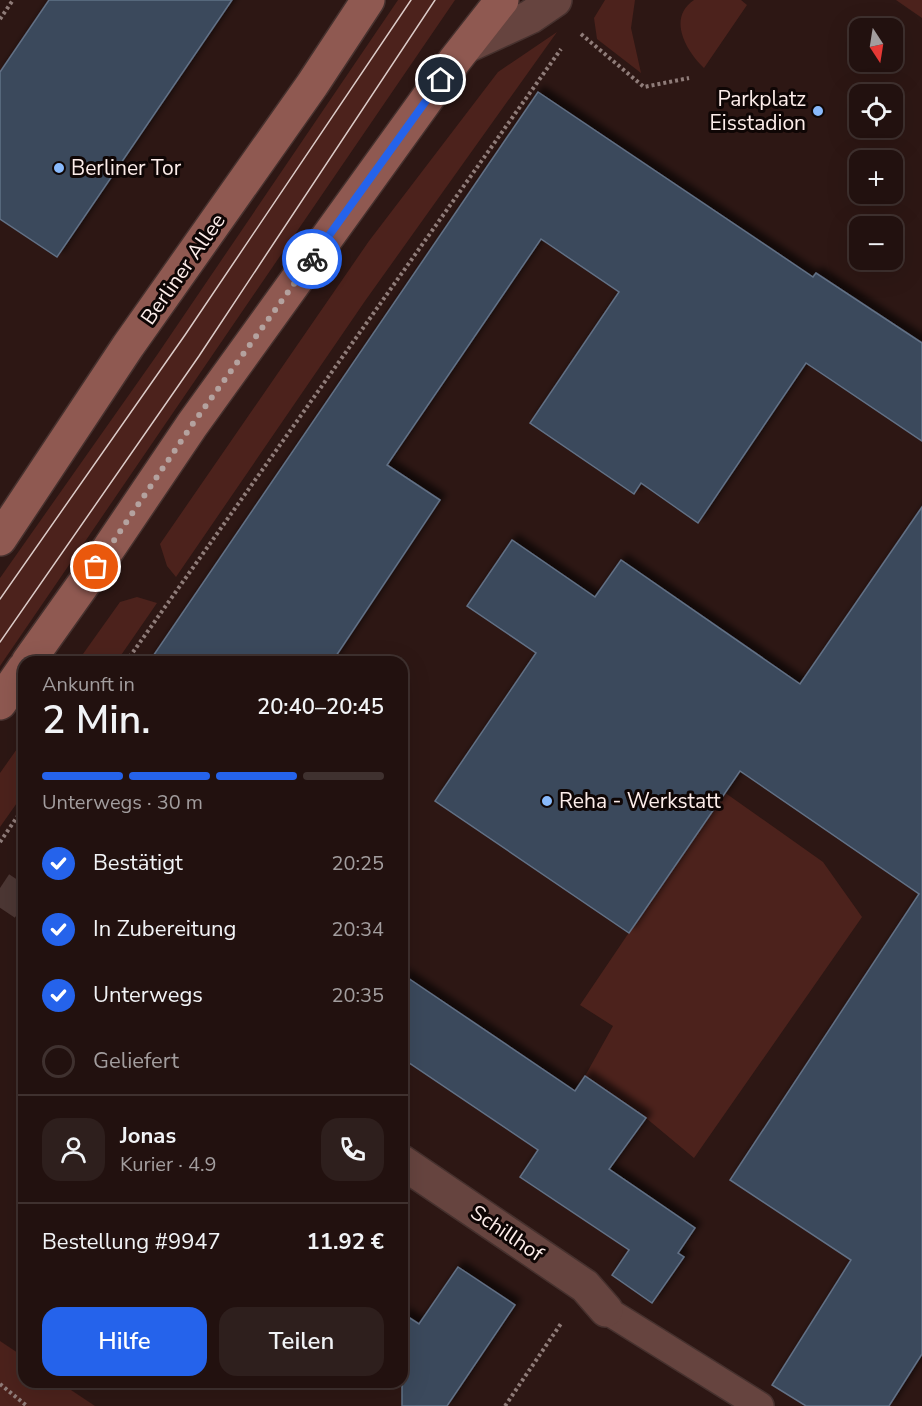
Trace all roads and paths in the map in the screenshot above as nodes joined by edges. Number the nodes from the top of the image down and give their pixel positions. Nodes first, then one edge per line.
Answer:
1 (13, 0) edge
2 (368, 0) edge
3 (502, 0) edge
4 (555, 0) edge
5 (0, 19) edge
6 (575, 29) dead end
7 (467, 46) junction
8 (561, 49) dead end
9 (689, 78) dead end
10 (0, 539) edge
11 (32, 656) edge
12 (130, 656) edge
13 (18, 677) edge
14 (0, 703) edge
15 (18, 816) edge
16 (0, 842) edge
17 (408, 1166) edge
18 (596, 1298) junction
19 (0, 1384) edge
20 (27, 1406) edge
21 (505, 1406) edge
22 (760, 1406) edge

1 - 5 path
2 - 10 main road, Berliner Allee
3 - 7 main road
4 - 7 street
6 - 9 path
7 - 11 main road
8 - 12 path
13 - 14 main road
15 - 16 path
17 - 18 street, Schillhof
18 - 21 path
18 - 22 lane
19 - 20 path

